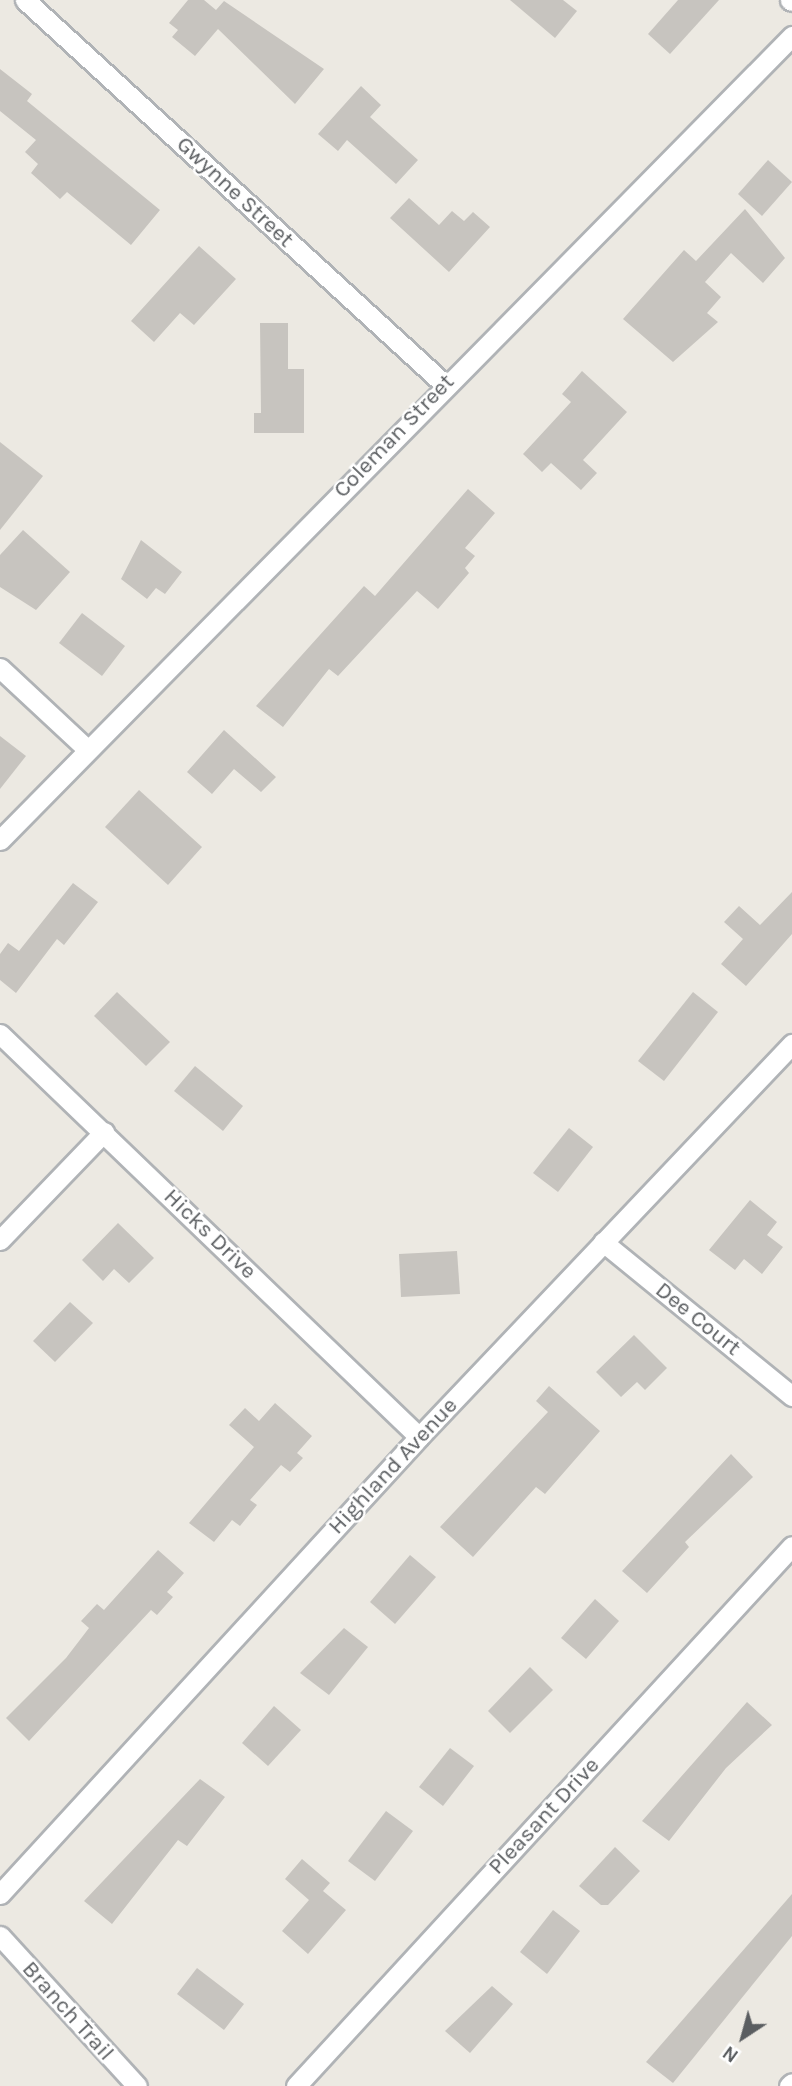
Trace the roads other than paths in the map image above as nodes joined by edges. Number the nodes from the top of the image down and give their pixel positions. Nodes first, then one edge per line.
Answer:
1 (25, 0) edge
2 (792, 36) edge
3 (444, 384) junction
4 (0, 668) edge
5 (87, 748) junction
6 (0, 840) edge
7 (0, 1034) edge
8 (792, 1044) edge
9 (104, 1132) junction
10 (0, 1240) edge
11 (603, 1242) junction
12 (792, 1395) edge
13 (419, 1437) junction
14 (792, 1546) edge
15 (0, 1894) edge
16 (0, 1936) edge
17 (137, 2086) edge
18 (296, 2086) edge

1 - 3 street, Gwynne Street
2 - 3 street, Coleman Street
3 - 5 street, Coleman Street
4 - 5 street
5 - 6 street, Coleman Street
7 - 9 street, Hicks Drive
8 - 11 street, Highland Avenue
9 - 10 street
9 - 13 street, Hicks Drive
11 - 12 street, Dee Court
11 - 13 street, Highland Avenue
13 - 15 street, Highland Avenue
14 - 18 street, Pleasant Drive
16 - 17 street, Branch Trail

